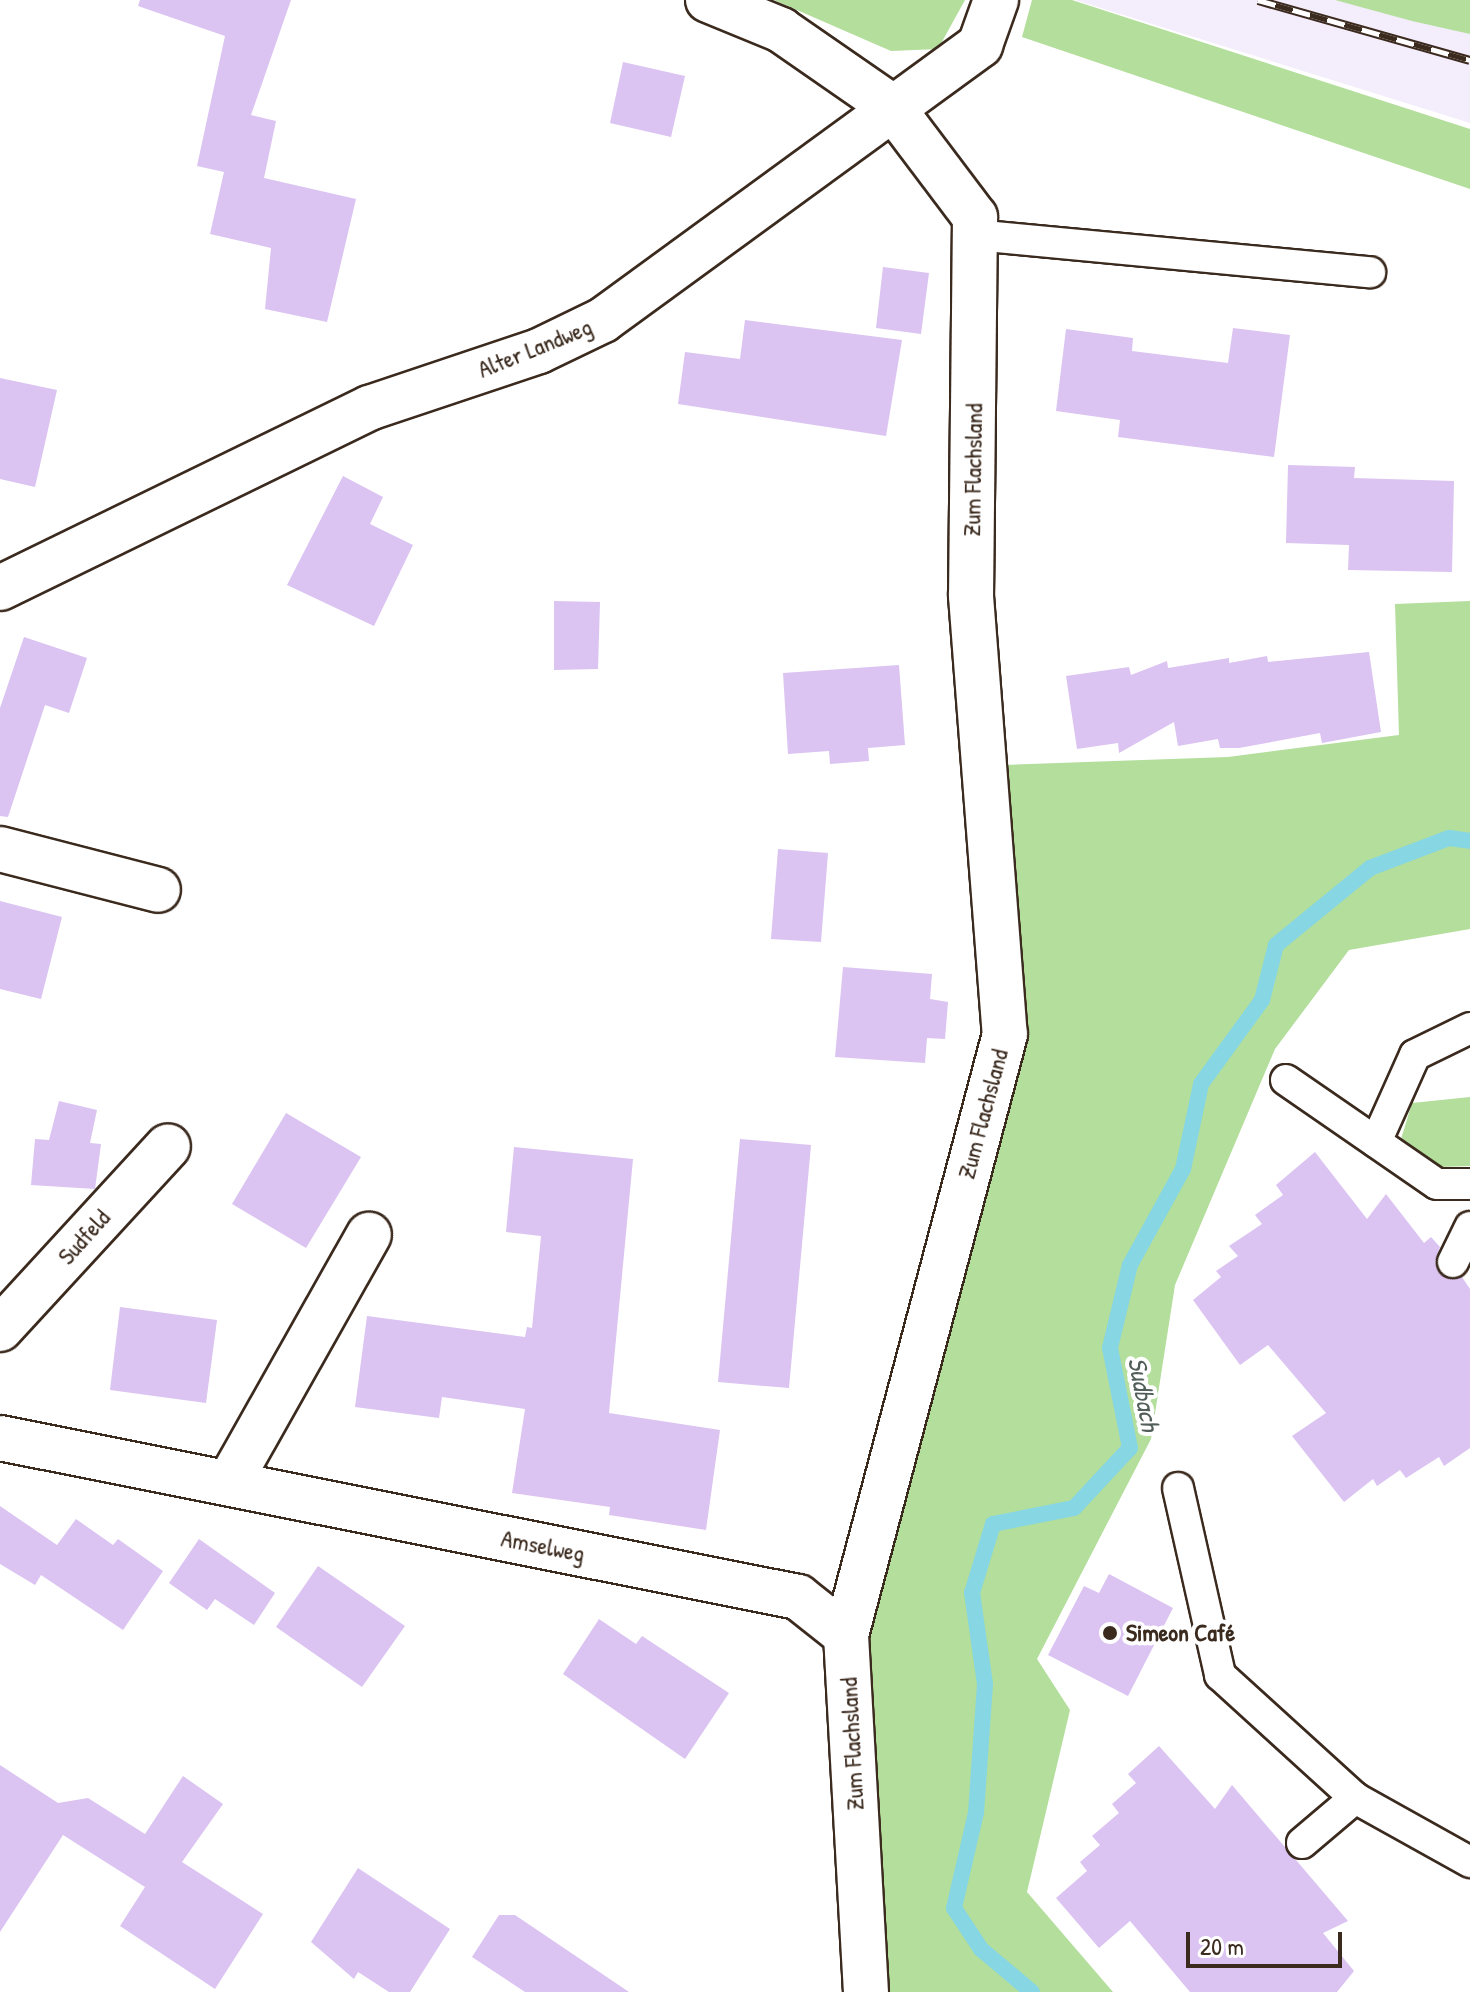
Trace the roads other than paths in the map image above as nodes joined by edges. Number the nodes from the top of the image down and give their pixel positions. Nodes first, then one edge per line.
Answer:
1 (708, 0) edge
2 (996, 0) edge
3 (892, 107) junction
4 (975, 235) junction
5 (1370, 272) dead end
6 (0, 588) edge
7 (0, 849) edge
8 (158, 890) dead end
9 (1470, 1028) edge
10 (1286, 1080) dead end
11 (1376, 1142) junction
12 (168, 1146) dead end
13 (1470, 1184) edge
14 (1470, 1227) edge
15 (369, 1235) dead end
16 (1453, 1262) dead end
17 (0, 1329) edge
18 (0, 1438) edge
19 (229, 1483) junction
20 (1178, 1488) dead end
21 (846, 1635) junction
22 (1355, 1798) junction
23 (1302, 1843) dead end
24 (1470, 1862) edge
25 (866, 1992) edge

1 - 3 street, Zum Flachsland
2 - 3 street, Alter Landweg
3 - 4 street, Zum Flachsland
3 - 6 street, Alter Landweg
4 - 5 lane
4 - 21 street, Zum Flachsland
7 - 8 street
9 - 11 lane
10 - 11 lane
11 - 13 lane
12 - 17 street, Sudfeld
14 - 16 lane
15 - 19 street
18 - 19 street, Amselweg
19 - 21 street, Amselweg
20 - 22 lane
21 - 25 street, Zum Flachsland
22 - 23 lane
22 - 24 lane

